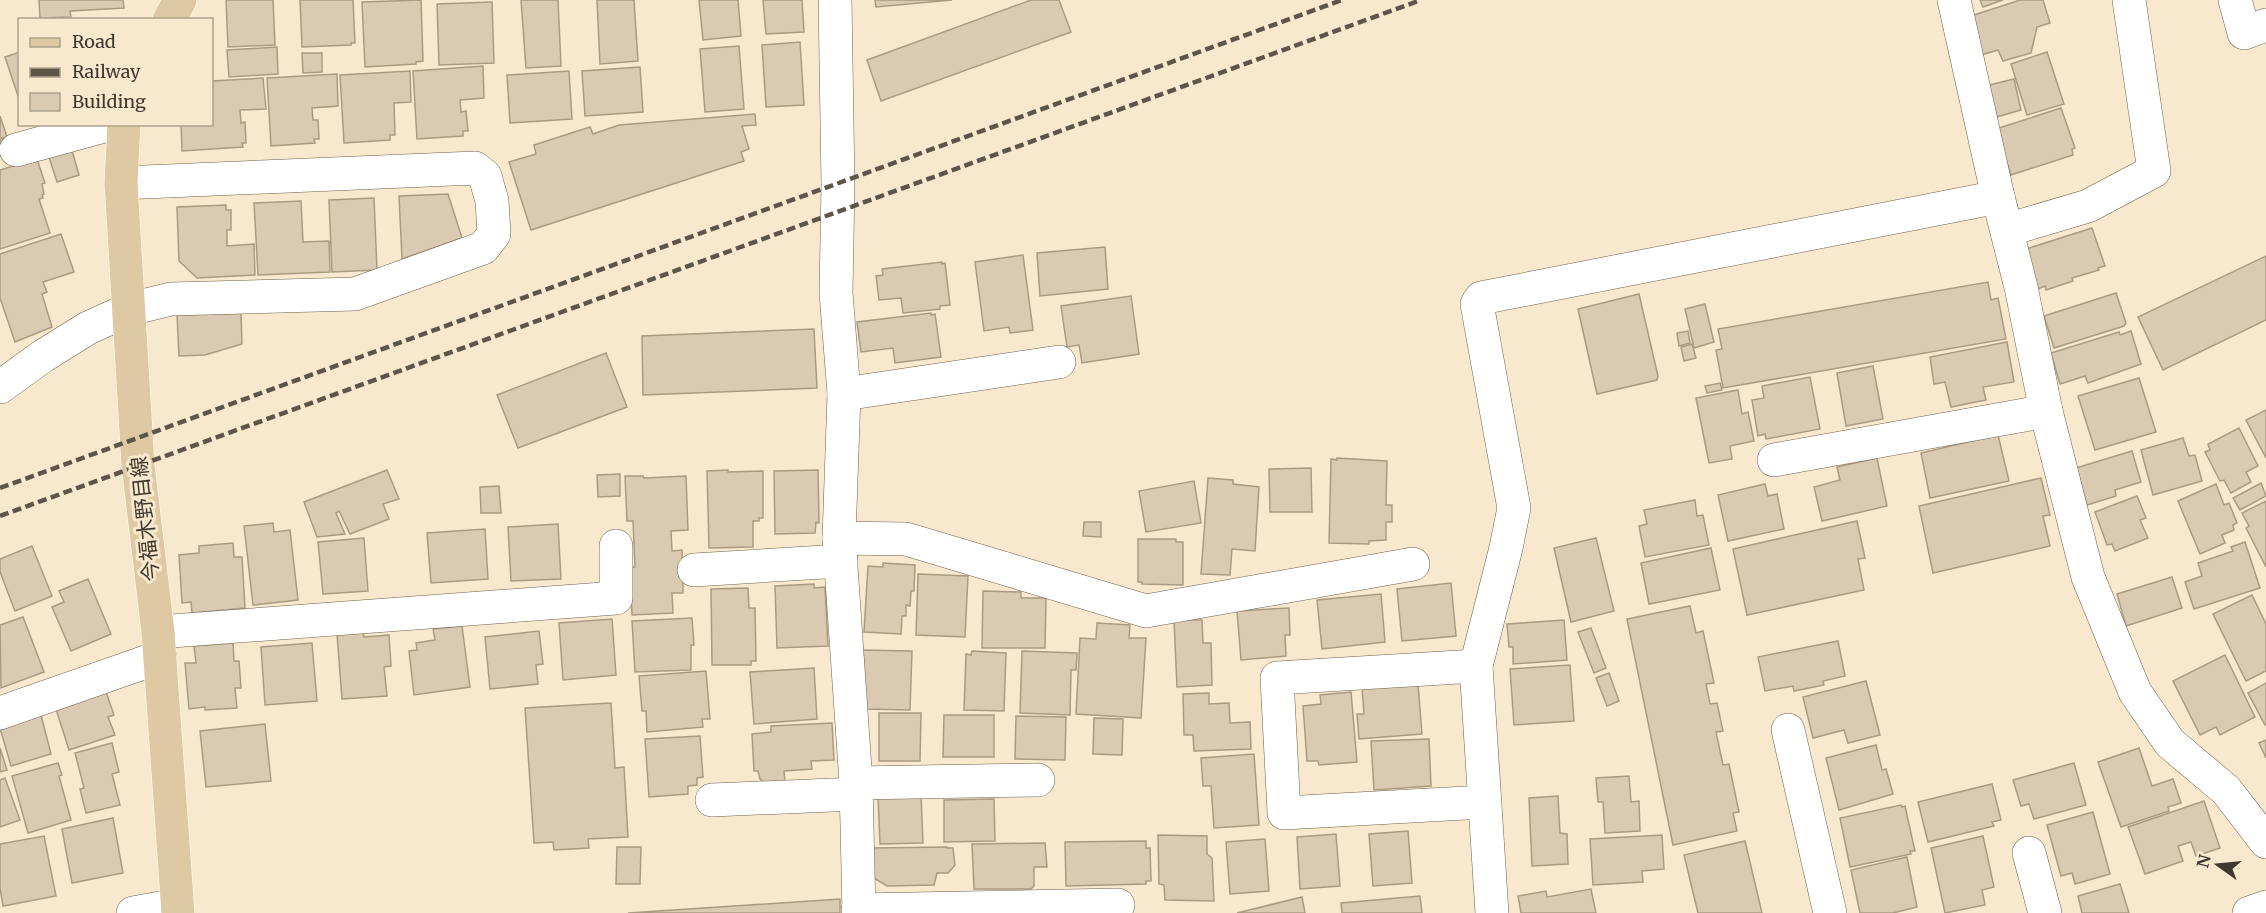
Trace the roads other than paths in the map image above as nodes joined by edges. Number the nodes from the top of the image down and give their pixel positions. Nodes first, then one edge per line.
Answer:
1 (180, 0) edge
2 (835, 0) edge
3 (1954, 0) edge
4 (2129, 0) edge
5 (2235, 0) edge
6 (170, 18) edge
7 (2266, 26) edge
8 (104, 126) edge
9 (124, 126) edge
10 (15, 150) dead end
11 (121, 183) junction
12 (1998, 197) junction
13 (2007, 230) junction
14 (130, 309) junction
15 (1059, 362) dead end
16 (0, 387) edge
17 (844, 394) junction
18 (2046, 411) junction
19 (1774, 460) dead end
20 (616, 546) dead end
21 (840, 550) junction
22 (1413, 564) dead end
23 (694, 570) dead end
24 (159, 645) junction
25 (1476, 666) junction
26 (0, 713) edge
27 (1788, 730) dead end
28 (1038, 780) dead end
29 (856, 788) junction
30 (712, 800) dead end
31 (1484, 802) junction
32 (2266, 843) edge
33 (2030, 854) dead end
34 (1118, 905) dead end
35 (2266, 907) edge
36 (178, 909) edge
37 (858, 912) edge
38 (133, 913) edge
39 (1492, 913) edge
40 (1830, 913) edge
41 (2045, 913) edge
42 (2249, 913) edge

1 - 6 main road
2 - 17 street
3 - 12 street
4 - 13 street
5 - 7 street
8 - 10 street
9 - 11 main road, 今福木野目線
11 - 14 main road, 今福木野目線
11 - 14 street
12 - 13 street
12 - 25 street
13 - 18 street
14 - 16 street
14 - 24 main road, 今福木野目線
15 - 17 street
17 - 21 street
18 - 19 street
18 - 32 street
20 - 24 street
21 - 22 street
21 - 23 street
21 - 29 street
24 - 26 street
24 - 36 main road, 今福木野目線
25 - 31 street
25 - 31 street
27 - 40 street
28 - 29 street
29 - 30 street
29 - 37 street
31 - 39 street
33 - 41 street
34 - 37 street
35 - 42 street
36 - 38 street

